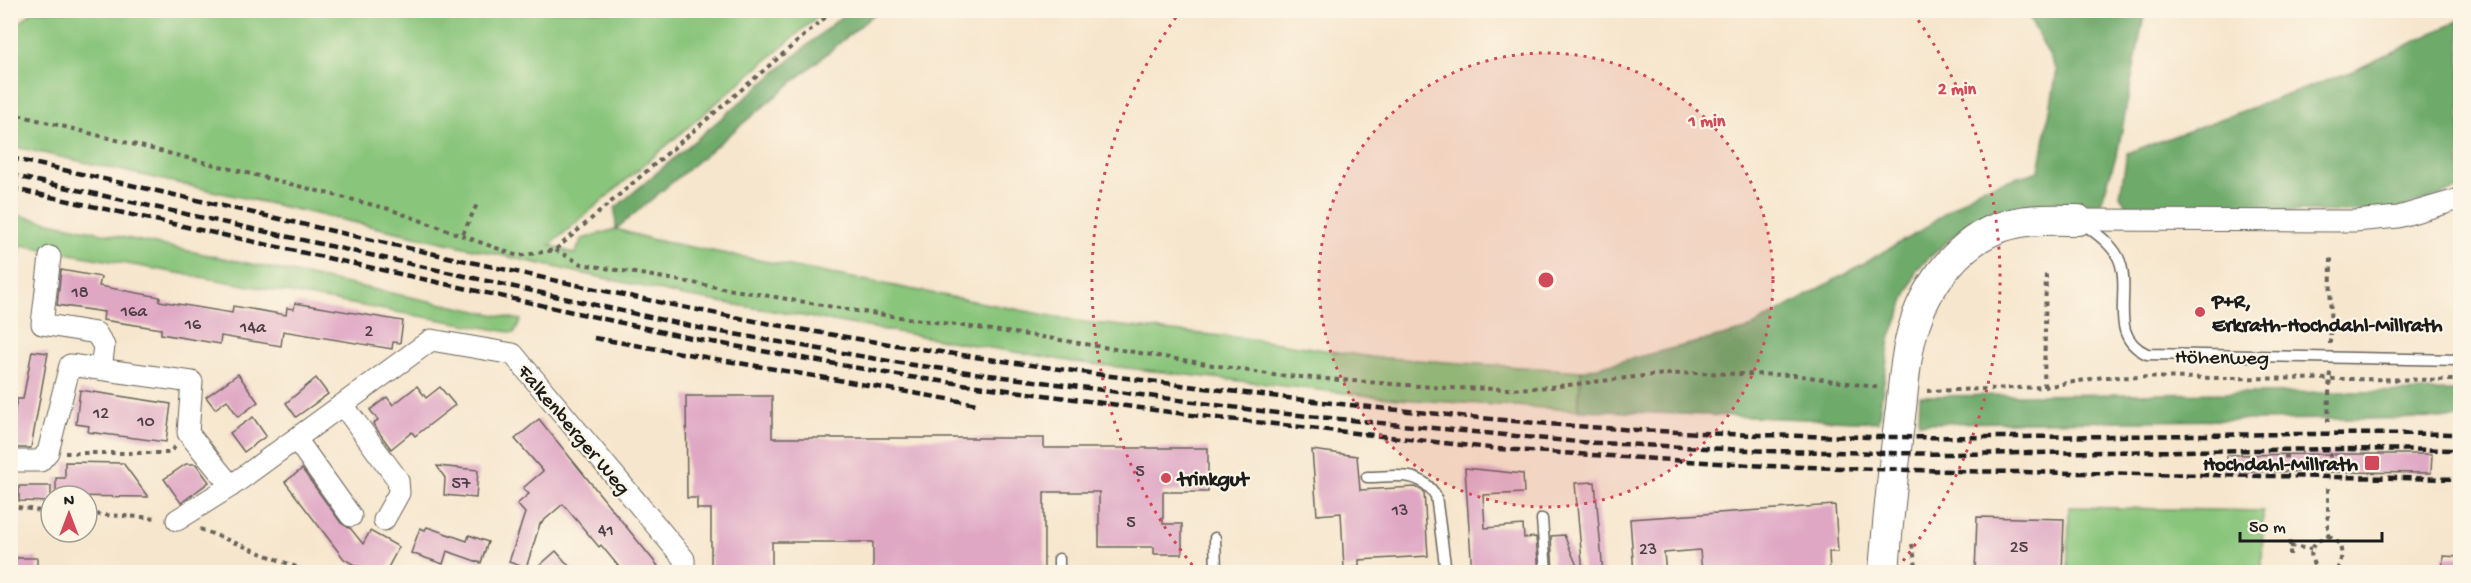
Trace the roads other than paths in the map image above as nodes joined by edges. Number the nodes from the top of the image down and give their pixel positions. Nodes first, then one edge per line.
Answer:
1 (2460, 199) edge
2 (2078, 220) junction
3 (50, 257) dead end
4 (2460, 360) edge
5 (101, 369) junction
6 (343, 405) junction
7 (296, 439) junction
8 (10, 461) edge
9 (1367, 477) dead end
10 (231, 486) junction
11 (351, 516) dead end
12 (1542, 519) dead end
13 (177, 520) road end
14 (384, 520) dead end
15 (1215, 538) dead end
16 (1059, 559) dead end
17 (684, 573) edge
18 (1059, 573) edge
19 (1216, 573) edge
20 (1446, 573) edge
21 (1546, 573) edge
22 (1884, 573) edge

1 - 2 street
2 - 4 lane, Höhenweg
2 - 22 main road
3 - 5 street
5 - 8 street
5 - 10 street
6 - 7 street, Falkenberger Weg
6 - 14 street
6 - 17 street, Falkenberger Weg
7 - 10 street, Falkenberger Weg
7 - 11 street
9 - 20 lane
10 - 13 street, Falkenberger Weg
12 - 21 lane
15 - 19 lane
16 - 18 lane

